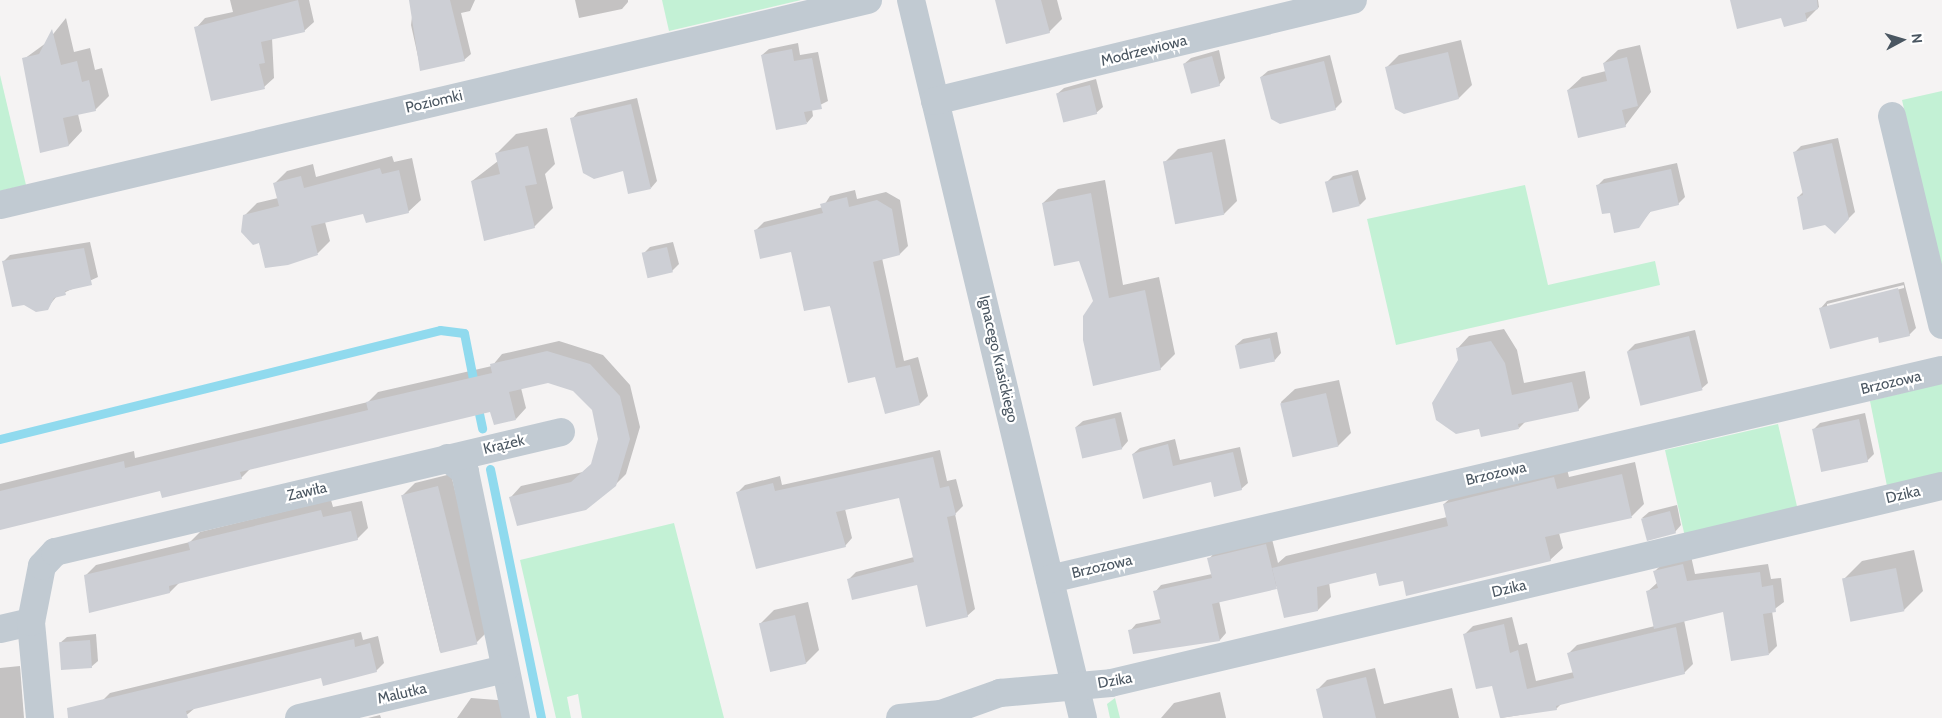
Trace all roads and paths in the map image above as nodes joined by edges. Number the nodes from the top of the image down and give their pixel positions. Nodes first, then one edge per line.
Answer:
1 (868, 0) edge
2 (911, 0) edge
3 (1353, 0) edge
4 (935, 101) junction
5 (1892, 116) dead end
6 (0, 205) edge
7 (1942, 325) edge
8 (1942, 370) edge
9 (560, 432) dead end
10 (448, 458) junction
11 (1942, 486) edge
12 (1050, 579) junction
13 (31, 622) junction
14 (0, 630) edge
15 (505, 669) junction
16 (1075, 686) junction
17 (40, 718) edge
18 (299, 718) edge
19 (516, 718) edge
20 (900, 718) edge
21 (1083, 718) edge

1 - 6 street, Poziomki
2 - 4 street, Ignacego Krasickiego
3 - 4 street, Modrzewiowa
4 - 12 street, Ignacego Krasickiego
5 - 7 street
8 - 12 street, Brzozowa
9 - 10 street, Krążek
10 - 13 street, Zawiła
10 - 15 street
11 - 16 street, Dzika
12 - 16 street, Ignacego Krasickiego
13 - 14 street
13 - 17 street, Zawiła
15 - 18 street, Malutka
15 - 19 street
16 - 20 street, Dzika
16 - 21 street, Ignacego Krasickiego

